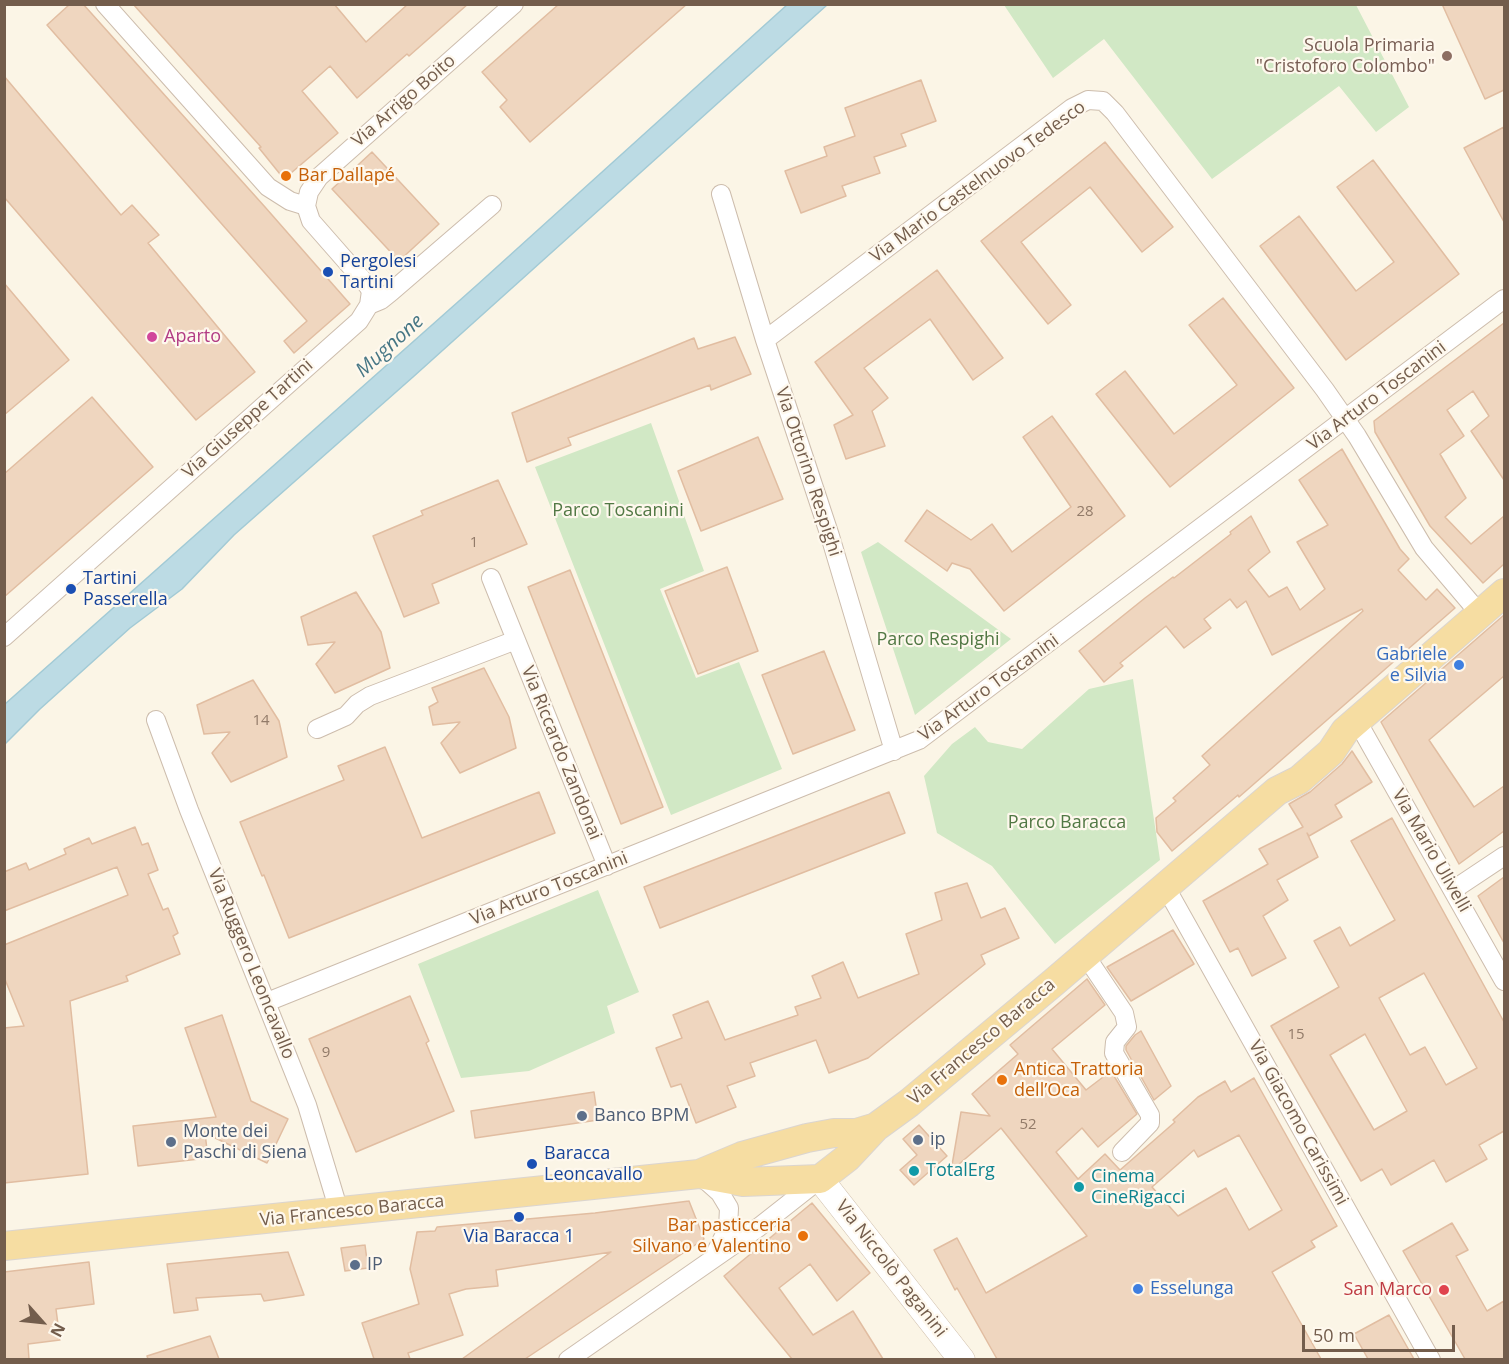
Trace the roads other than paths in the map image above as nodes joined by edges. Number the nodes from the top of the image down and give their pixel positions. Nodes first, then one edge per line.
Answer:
1 (105, 4) edge
2 (508, 7) edge
3 (721, 194) dead end
4 (492, 205) dead end
5 (306, 206) junction
6 (1504, 299) edge
7 (369, 304) junction
8 (765, 340) junction
9 (1346, 420) junction
10 (491, 578) dead end
11 (1504, 593) edge
12 (1480, 614) junction
13 (4, 637) edge
14 (516, 640) junction
15 (156, 720) dead end
16 (1351, 726) junction
17 (317, 729) dead end
18 (894, 751) junction
19 (1504, 856) edge
20 (607, 866) junction
21 (1166, 886) junction
22 (1453, 890) junction
23 (1085, 955) junction
24 (1504, 981) edge
25 (267, 1002) junction
26 (866, 1130) junction
27 (1122, 1152) dead end
28 (699, 1174) junction
29 (820, 1179) junction
30 (339, 1211) junction
31 (4, 1246) edge
32 (713, 1257) junction
33 (568, 1359) edge
34 (962, 1359) edge
35 (1431, 1359) edge

1 - 5 street
2 - 5 street, Via Arrigo Boito
3 - 8 street, Via Ottorino Respighi
4 - 7 street, Via Giuseppe Tartini
5 - 7 street
6 - 9 street, Via Arturo Toscanini
7 - 13 street, Via Giuseppe Tartini
8 - 9 street, Via Mario Castelnuovo Tedesco
8 - 18 street, Via Ottorino Respighi
9 - 12 street
9 - 18 street, Via Arturo Toscanini
10 - 14 street, Via Riccardo Zandonai
11 - 12 main road, Via Francesco Baracca
12 - 16 main road, Via Francesco Baracca
14 - 17 street
14 - 20 street, Via Riccardo Zandonai
15 - 25 street, Via Ruggero Leoncavallo
16 - 21 main road, Via Francesco Baracca
16 - 22 street, Via Mario Ulivelli
18 - 20 street, Via Arturo Toscanini
19 - 22 street
20 - 25 street, Via Arturo Toscanini
21 - 23 main road, Via Francesco Baracca
21 - 35 street, Via Giacomo Carissimi
22 - 24 street, Via Mario Ulivelli
23 - 26 main road, Via Francesco Baracca
23 - 27 street
25 - 30 street, Via Ruggero Leoncavallo
26 - 28 main road, Via Francesco Baracca
26 - 29 main road, Via Francesco Baracca
28 - 29 main road, Via Francesco Baracca
28 - 30 main road, Via Francesco Baracca
28 - 32 street
29 - 32 street
29 - 34 street, Via Niccolò Paganini
30 - 31 main road, Via Francesco Baracca
32 - 33 street

